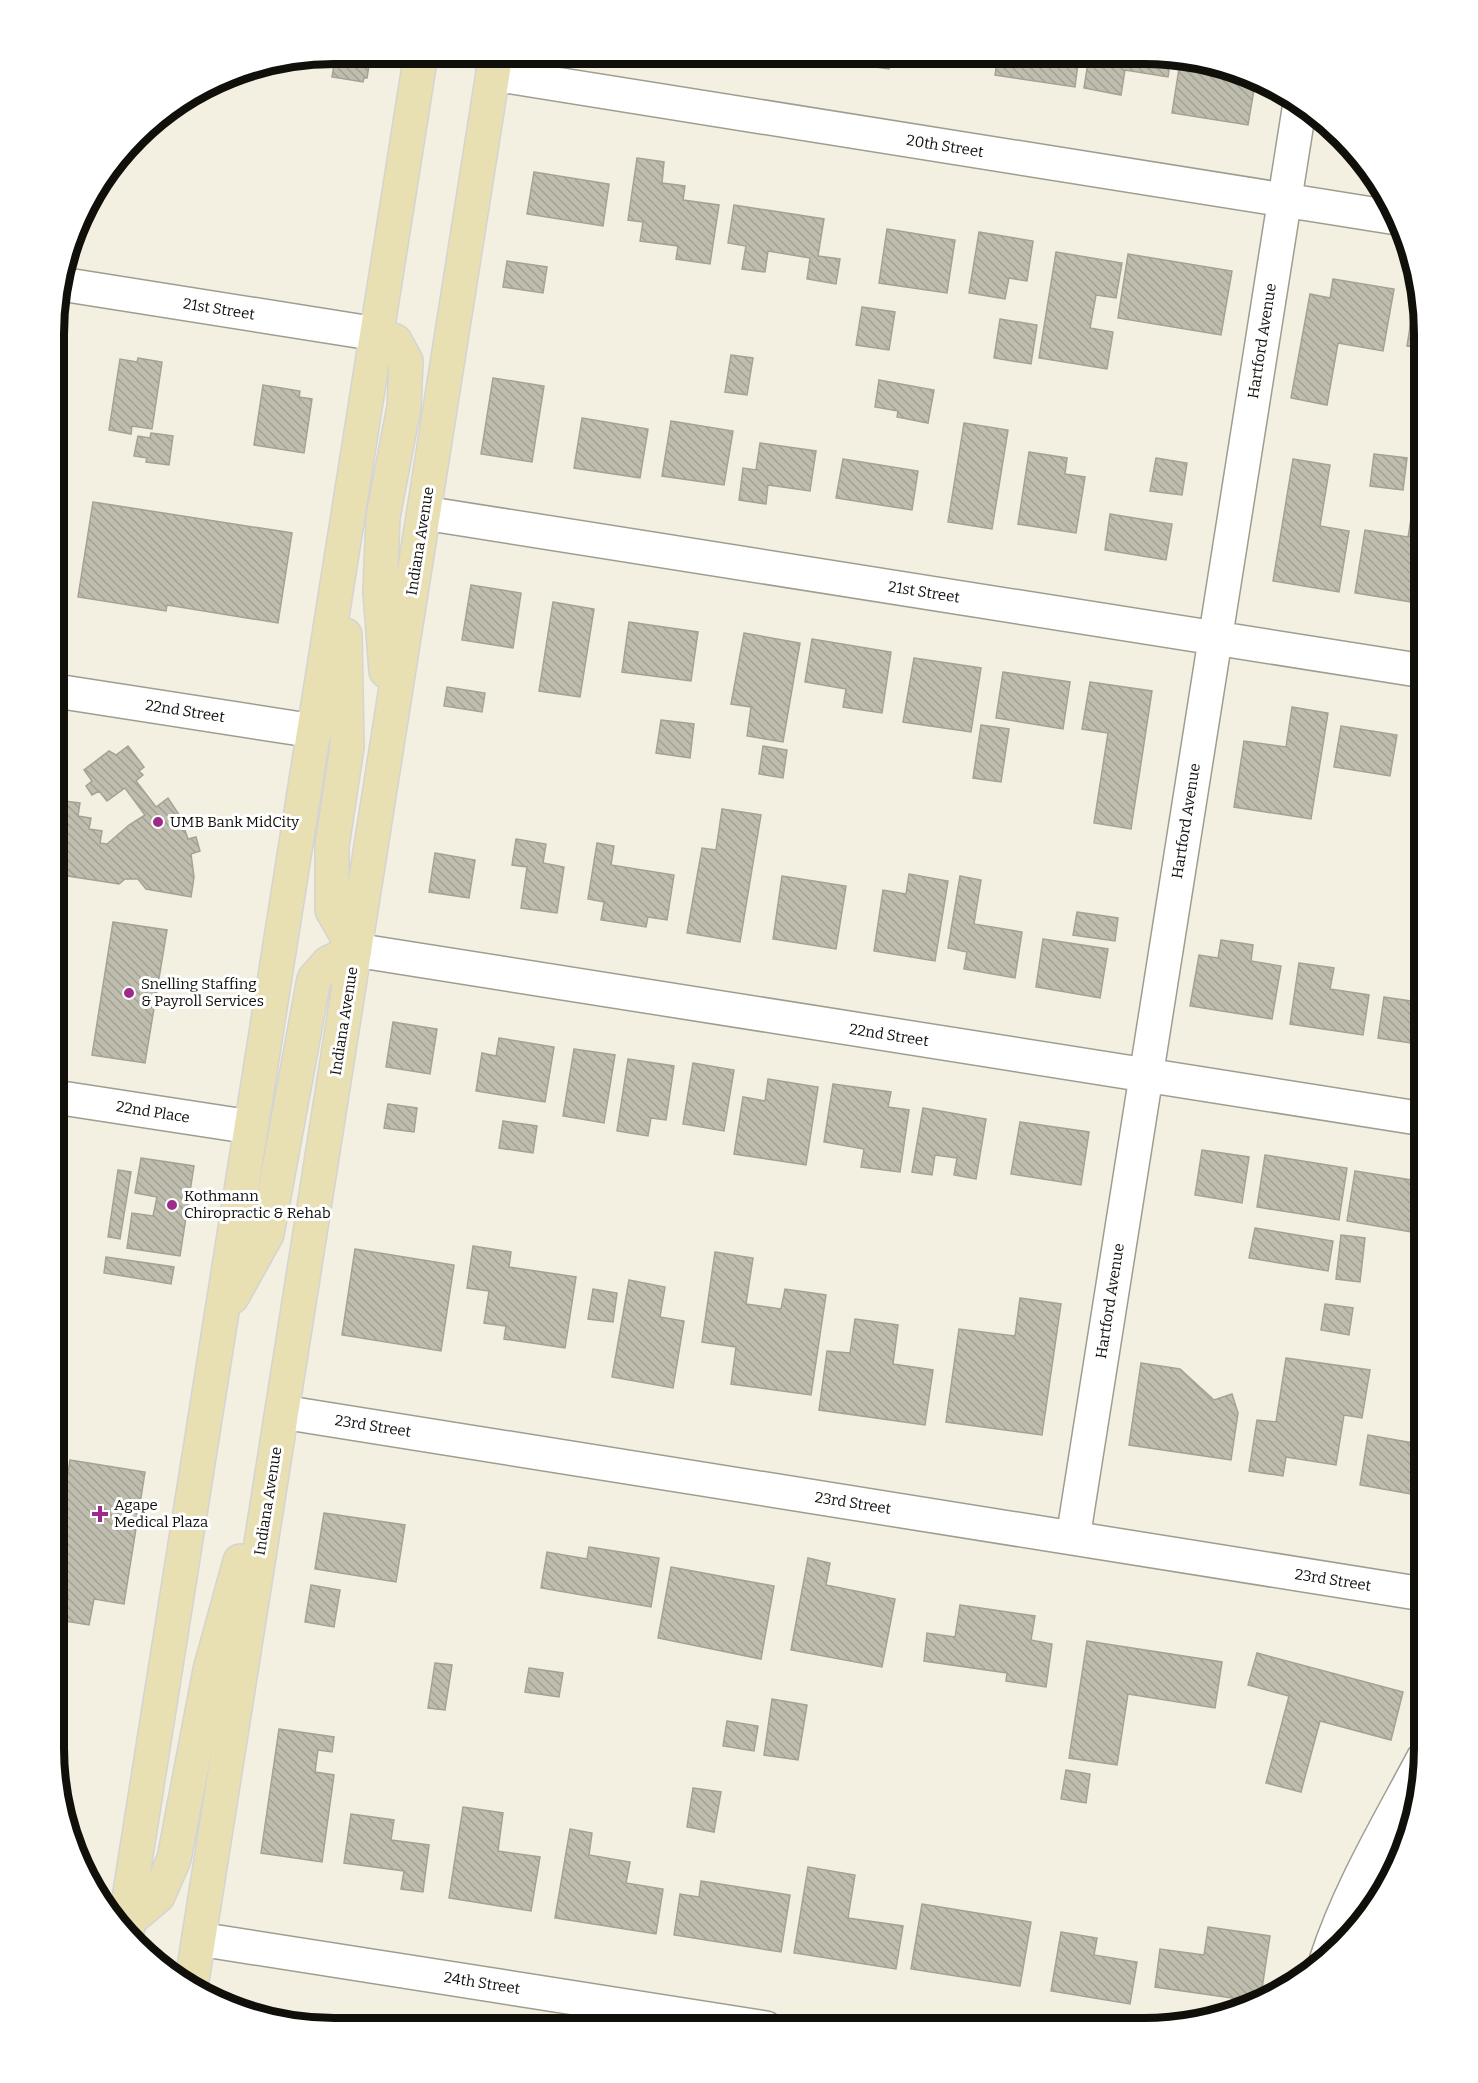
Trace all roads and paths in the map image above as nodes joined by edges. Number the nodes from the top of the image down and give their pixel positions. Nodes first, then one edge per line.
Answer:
1 (419, 64) edge
2 (494, 64) edge
3 (1298, 113) edge
4 (1284, 200) junction
5 (1387, 216) edge
6 (69, 285) edge
7 (377, 334) junction
8 (424, 513) junction
9 (343, 549) junction
10 (1215, 638) junction
11 (1414, 669) edge
12 (64, 692) edge
13 (390, 726) junction
14 (314, 731) junction
15 (355, 950) junction
16 (1146, 1075) junction
17 (64, 1097) edge
18 (1414, 1117) edge
19 (251, 1127) junction
20 (222, 1314) junction
21 (282, 1412) junction
22 (1073, 1538) junction
23 (1414, 1592) edge
24 (1411, 1781) edge
25 (127, 1921) edge
26 (128, 1923) edge
27 (199, 1939) junction
28 (1333, 1940) edge
29 (192, 1978) edge
30 (709, 2019) edge

1 - 7 main road
2 - 4 street, 20th Street
2 - 8 main road, Indiana Avenue
3 - 4 street, Hartford Avenue
4 - 5 street, 20th Street
4 - 10 street, Hartford Avenue
6 - 7 street, 21st Street
7 - 9 main road
7 - 13 main road
8 - 10 street, 21st Street
8 - 13 main road, Indiana Avenue
9 - 14 main road
9 - 15 main road
10 - 11 street, 21st Street
10 - 16 street, Hartford Avenue
12 - 14 street, 22nd Street
13 - 15 main road, Indiana Avenue
14 - 19 main road
15 - 16 street, 22nd Street
15 - 20 main road
15 - 21 main road, Indiana Avenue
16 - 18 street, 22nd Street
16 - 22 street, Hartford Avenue
17 - 19 street, 22nd Place
19 - 20 main road
20 - 25 main road
21 - 22 street, 23rd Street
21 - 26 main road
21 - 27 main road, Indiana Avenue
22 - 23 street, 23rd Street
24 - 28 street
27 - 29 main road, Indiana Avenue
27 - 30 street, 24th Street

